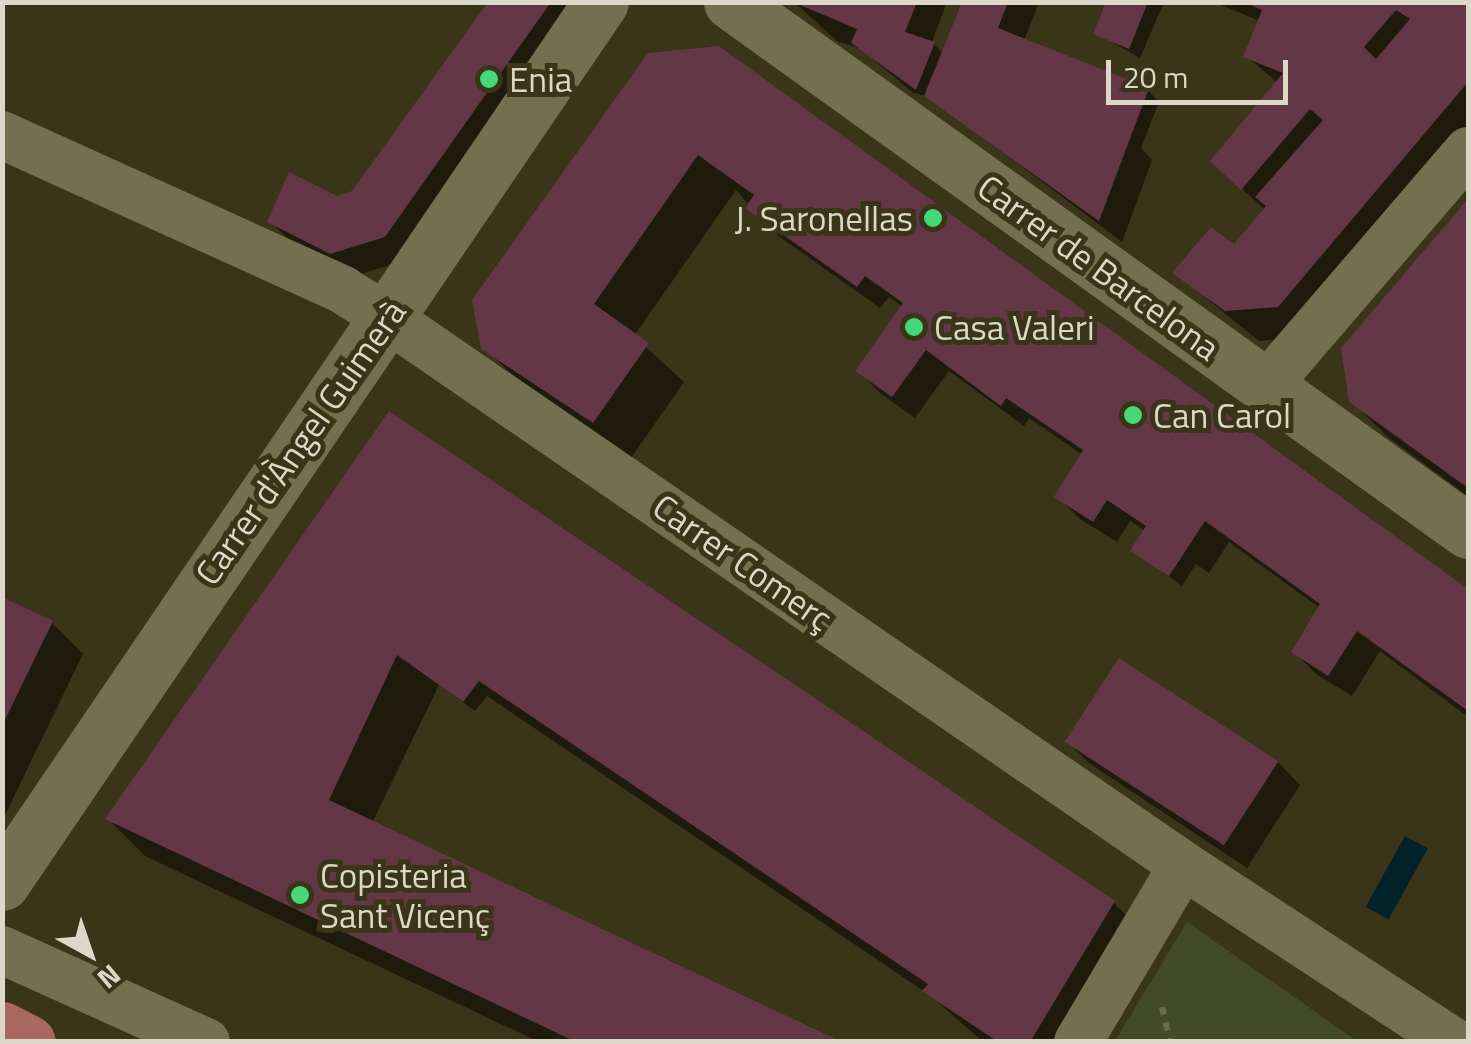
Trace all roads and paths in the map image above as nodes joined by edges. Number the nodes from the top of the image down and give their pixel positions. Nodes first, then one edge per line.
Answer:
1 (601, 2) edge
2 (730, 2) edge
3 (2, 134) edge
4 (1468, 151) edge
5 (386, 316) junction
6 (1266, 386) junction
7 (1468, 530) edge
8 (1169, 855) junction
9 (2, 883) edge
10 (2, 950) edge
11 (2, 1029) edge
12 (28, 1042) edge
13 (206, 1042) edge
14 (1078, 1042) edge
15 (1454, 1042) edge

1 - 5 street, Carrer d'Àngel Guimerà
2 - 6 street, Carrer de Barcelona
3 - 5 street, Carrer Comerç
4 - 6 street
5 - 8 street, Carrer Comerç
5 - 9 street, Carrer d'Àngel Guimerà
6 - 7 street, Carrer de Barcelona
8 - 14 street
8 - 15 street, Carrer Comerç
10 - 13 street
11 - 12 main road

